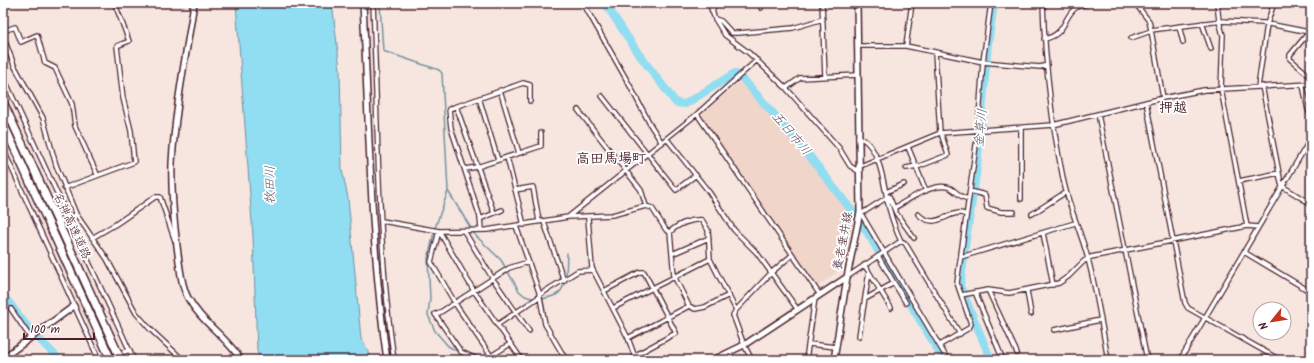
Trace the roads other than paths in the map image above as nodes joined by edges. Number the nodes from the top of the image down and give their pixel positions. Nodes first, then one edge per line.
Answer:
1 (110, 3) edge
2 (194, 3) edge
3 (364, 3) edge
4 (372, 3) edge
5 (583, 3) edge
6 (709, 3) edge
7 (715, 3) edge
8 (760, 3) edge
9 (822, 3) edge
10 (857, 3) edge
11 (912, 3) edge
12 (991, 3) edge
13 (1043, 3) edge
14 (1089, 3) edge
15 (1135, 3) edge
16 (1217, 3) edge
17 (1274, 3) edge
18 (116, 4) edge
19 (761, 8) dead end
20 (712, 12) junction
21 (715, 19) junction
22 (823, 19) junction
23 (1219, 21) junction
24 (1202, 23) junction
25 (1267, 24) junction
26 (1179, 26) junction
27 (1151, 30) junction
28 (1310, 31) edge
29 (3, 32) edge
30 (3, 36) edge
31 (1131, 38) dead end
32 (1044, 39) junction
33 (1183, 42) dead end
34 (857, 46) junction
35 (906, 46) junction
36 (1211, 49) dead end
37 (935, 52) junction
38 (757, 60) junction
39 (983, 62) junction
40 (1047, 65) junction
41 (858, 75) junction
42 (3, 76) edge
43 (825, 76) junction
44 (1311, 76) edge
45 (1303, 84) junction
46 (1311, 84) edge
47 (1260, 86) junction
48 (8, 87) junction
49 (786, 88) junction
50 (3, 89) edge
51 (1221, 89) junction
52 (500, 90) junction
53 (602, 96) dead end
54 (478, 98) junction
55 (1162, 98) junction
56 (530, 101) dead end
57 (3, 102) edge
58 (1146, 102) junction
59 (456, 106) junction
60 (578, 110) dead end
61 (698, 114) junction
62 (1098, 114) junction
63 (1311, 116) edge
64 (3, 123) edge
65 (1052, 125) junction
66 (1021, 128) junction
67 (978, 131) junction
68 (541, 133) dead end
69 (940, 133) junction
70 (858, 137) junction
71 (1311, 138) edge
72 (667, 139) junction
73 (662, 143) junction
74 (908, 147) junction
75 (3, 149) edge
76 (519, 153) junction
77 (648, 155) junction
78 (507, 157) junction
79 (498, 160) junction
80 (878, 160) junction
81 (917, 166) junction
82 (477, 167) junction
83 (906, 168) dead end
84 (858, 169) junction
85 (465, 170) junction
86 (626, 172) junction
87 (1279, 173) junction
88 (97, 174) junction
89 (696, 175) junction
90 (1239, 181) junction
91 (904, 184) dead end
92 (1282, 186) junction
93 (64, 188) junction
94 (515, 190) junction
95 (926, 191) junction
96 (972, 192) junction
97 (1066, 192) junction
98 (886, 194) junction
99 (969, 199) junction
100 (1021, 199) dead end
101 (1311, 204) edge
102 (646, 206) junction
103 (894, 208) junction
104 (502, 210) dead end
105 (1014, 212) dead end
106 (494, 213) junction
107 (76, 214) junction
108 (860, 214) junction
109 (918, 214) dead end
110 (1032, 214) dead end
111 (966, 215) junction
112 (568, 218) junction
113 (588, 218) junction
114 (68, 219) junction
115 (480, 219) junction
116 (382, 220) junction
117 (63, 221) tunnel mouth
118 (539, 221) junction
119 (544, 222) junction
120 (1075, 223) junction
121 (524, 224) junction
122 (516, 226) junction
123 (1248, 226) junction
124 (1258, 227) junction
125 (46, 228) tunnel mouth
126 (481, 230) junction
127 (41, 231) junction
128 (439, 231) junction
129 (464, 231) junction
130 (670, 232) junction
131 (1043, 233) junction
132 (92, 238) junction
133 (709, 238) junction
134 (914, 238) dead end
135 (902, 241) junction
136 (1173, 241) junction
137 (177, 245) junction
138 (885, 251) junction
139 (1125, 251) junction
140 (1244, 252) junction
141 (672, 254) junction
142 (792, 254) junction
143 (878, 256) junction
144 (961, 257) junction
145 (710, 258) junction
146 (1088, 258) junction
147 (528, 262) junction
148 (864, 265) junction
149 (593, 270) junction
150 (772, 272) junction
151 (869, 272) junction
152 (674, 276) junction
153 (847, 277) junction
154 (493, 279) junction
155 (564, 281) junction
156 (894, 283) junction
157 (1053, 285) junction
158 (652, 287) junction
159 (988, 290) junction
160 (474, 291) junction
161 (604, 291) junction
162 (880, 291) junction
163 (1027, 291) junction
164 (975, 292) junction
165 (1311, 292) edge
166 (963, 294) junction
167 (729, 295) junction
168 (539, 296) junction
169 (817, 297) junction
170 (865, 299) junction
171 (454, 302) junction
172 (906, 303) dead end
173 (74, 306) junction
174 (689, 306) junction
175 (613, 308) junction
176 (891, 308) dead end
177 (11, 309) dead end
178 (736, 310) junction
179 (798, 310) junction
180 (516, 312) junction
181 (1031, 314) dead end
182 (668, 317) junction
183 (1205, 318) junction
184 (1100, 320) junction
185 (497, 325) junction
186 (1054, 330) dead end
187 (529, 331) dead end
188 (960, 334) junction
189 (859, 336) dead end
190 (30, 337) junction
191 (628, 338) junction
192 (510, 344) junction
193 (808, 344) junction
194 (744, 345) junction
195 (940, 345) junction
196 (836, 347) junction
197 (130, 350) junction
198 (124, 352) dead end
199 (1017, 353) dead end
200 (491, 356) junction
201 (3, 358) edge
202 (635, 358) edge
203 (99, 360) edge
204 (111, 360) edge
205 (121, 360) edge
206 (134, 360) edge
207 (183, 360) edge
208 (241, 360) edge
209 (387, 360) edge
210 (394, 360) edge
211 (479, 360) edge
212 (485, 360) edge
213 (522, 360) edge
214 (566, 360) edge
215 (713, 360) edge
216 (752, 360) edge
217 (806, 360) edge
218 (834, 360) edge
219 (948, 360) edge
220 (1003, 360) edge
221 (1108, 360) edge
222 (1147, 360) edge
223 (1180, 360) edge
224 (1280, 360) edge

1 - 18 street
2 - 137 street
3 - 209 street
4 - 116 street
5 - 73 street
6 - 20 street
7 - 20 street
8 - 19 street
9 - 22 street
10 - 34 street, 養老垂井線
11 - 35 street
12 - 39 street
13 - 32 street
14 - 32 street
15 - 27 street
16 - 23 street
17 - 25 street
18 - 88 street
20 - 21 street
21 - 22 street
21 - 38 street
22 - 43 street
23 - 24 street
23 - 25 street
23 - 51 street
24 - 26 street
24 - 36 street
25 - 28 street
25 - 47 street
26 - 27 street
26 - 33 street
27 - 31 street
27 - 55 street
28 - 44 street
29 - 88 street
30 - 93 street
32 - 40 street
34 - 35 street
34 - 41 street, 養老垂井線
35 - 37 street
37 - 39 street
37 - 69 street
38 - 49 street
38 - 61 street
39 - 40 street
39 - 67 street
40 - 65 street
41 - 43 street
41 - 70 street, 養老垂井線
42 - 48 street
43 - 49 street
45 - 46 street
45 - 47 street
45 - 63 street
47 - 51 street
47 - 87 street
48 - 50 street
48 - 114 street
49 - 84 street
51 - 55 street
51 - 90 street
52 - 54 street
52 - 56 street
52 - 76 street
53 - 77 street
54 - 59 street
54 - 79 street
55 - 58 street
57 - 205 highway, 名神高速道路
58 - 62 street
58 - 136 street
59 - 82 street
59 - 85 street
60 - 86 street
61 - 72 street
61 - 142 street
62 - 65 street
62 - 139 street
64 - 204 highway, 名神高速道路
65 - 66 street
65 - 97 street
66 - 67 street
66 - 100 street
67 - 69 street
67 - 96 street
68 - 76 street
69 - 74 street
69 - 81 street
70 - 80 street
70 - 84 street, 養老垂井線
71 - 92 street
72 - 73 street
72 - 89 street
73 - 77 street
74 - 80 street
74 - 81 street
75 - 127 street
76 - 78 street
77 - 86 street
77 - 89 street
78 - 79 street
78 - 94 street
79 - 82 street
80 - 84 street
80 - 98 street
81 - 83 street
81 - 95 street
82 - 85 street
82 - 106 street
84 - 108 street, 養老垂井線
85 - 115 street
86 - 102 street
86 - 112 street
87 - 90 street
87 - 92 street
88 - 93 street
89 - 150 street
90 - 123 street
91 - 98 street
92 - 101 street
92 - 124 street
93 - 107 street
94 - 118 street
94 - 121 street
95 - 99 street
95 - 103 street
96 - 99 street
96 - 105 street
97 - 110 street
97 - 120 street
98 - 103 street
98 - 108 street
98 - 135 street
99 - 111 street
102 - 113 street
102 - 130 street
103 - 134 street
104 - 106 street
106 - 115 street
107 - 114 street
107 - 132 street
108 - 138 street
108 - 153 street, 養老垂井線
109 - 111 street
111 - 144 street
112 - 113 street
112 - 119 street
113 - 149 street
114 - 117 street
114 - 197 street
115 - 126 street
116 - 128 street
116 - 210 street
118 - 119 street
118 - 121 street
119 - 155 street
120 - 131 street
120 - 146 street
121 - 122 street
122 - 126 street
122 - 147 street
123 - 124 street
123 - 136 street
124 - 140 street
125 - 127 street
126 - 129 street
127 - 173 street
128 - 129 street
128 - 160 street
128 - 171 street
129 - 154 street
130 - 133 street
130 - 141 street
131 - 144 street
131 - 157 street
132 - 137 street
132 - 207 street
133 - 141 street
133 - 145 street
135 - 138 street
135 - 188 street
136 - 139 street
136 - 183 street
137 - 208 street
138 - 143 street
138 - 195 street
139 - 146 street
139 - 222 street
140 - 165 street
140 - 183 street
141 - 152 street
142 - 150 street
142 - 169 street
143 - 148 street
143 - 156 street
144 - 166 street
145 - 152 street
145 - 167 street
146 - 157 street
146 - 184 street
147 - 154 street
147 - 168 street
148 - 151 street
148 - 153 street
149 - 155 street
149 - 161 street
150 - 178 street
150 - 179 street
151 - 162 street
151 - 170 street
152 - 158 street
152 - 174 street
153 - 169 street, 養老垂井線
153 - 196 street
154 - 160 street
154 - 180 street
155 - 168 street
156 - 162 street
156 - 172 street
157 - 163 street
158 - 161 street
158 - 175 street
158 - 182 street
159 - 163 street
159 - 164 street
159 - 199 street
160 - 171 street
160 - 185 street
161 - 175 street
162 - 170 street
162 - 176 street
163 - 181 street
164 - 166 street
164 - 220 street
166 - 188 street
167 - 174 street
167 - 178 street
168 - 180 street
168 - 214 street
169 - 179 street, 養老垂井線
169 - 193 street
170 - 189 street
171 - 200 street
171 - 211 street
173 - 190 street
173 - 203 street
174 - 182 street
175 - 191 street
177 - 190 street
178 - 194 street
179 - 194 street, 養老垂井線
180 - 185 street
180 - 187 street
182 - 191 street
182 - 202 street
183 - 223 street
183 - 224 street
184 - 186 street
184 - 221 street
185 - 192 street
188 - 195 street
190 - 201 street
191 - 202 street
192 - 200 street
192 - 213 street
193 - 196 street
193 - 217 street
194 - 215 street, 養老垂井線
194 - 216 street
195 - 219 street
196 - 218 street
197 - 198 street
197 - 206 street
200 - 212 street

